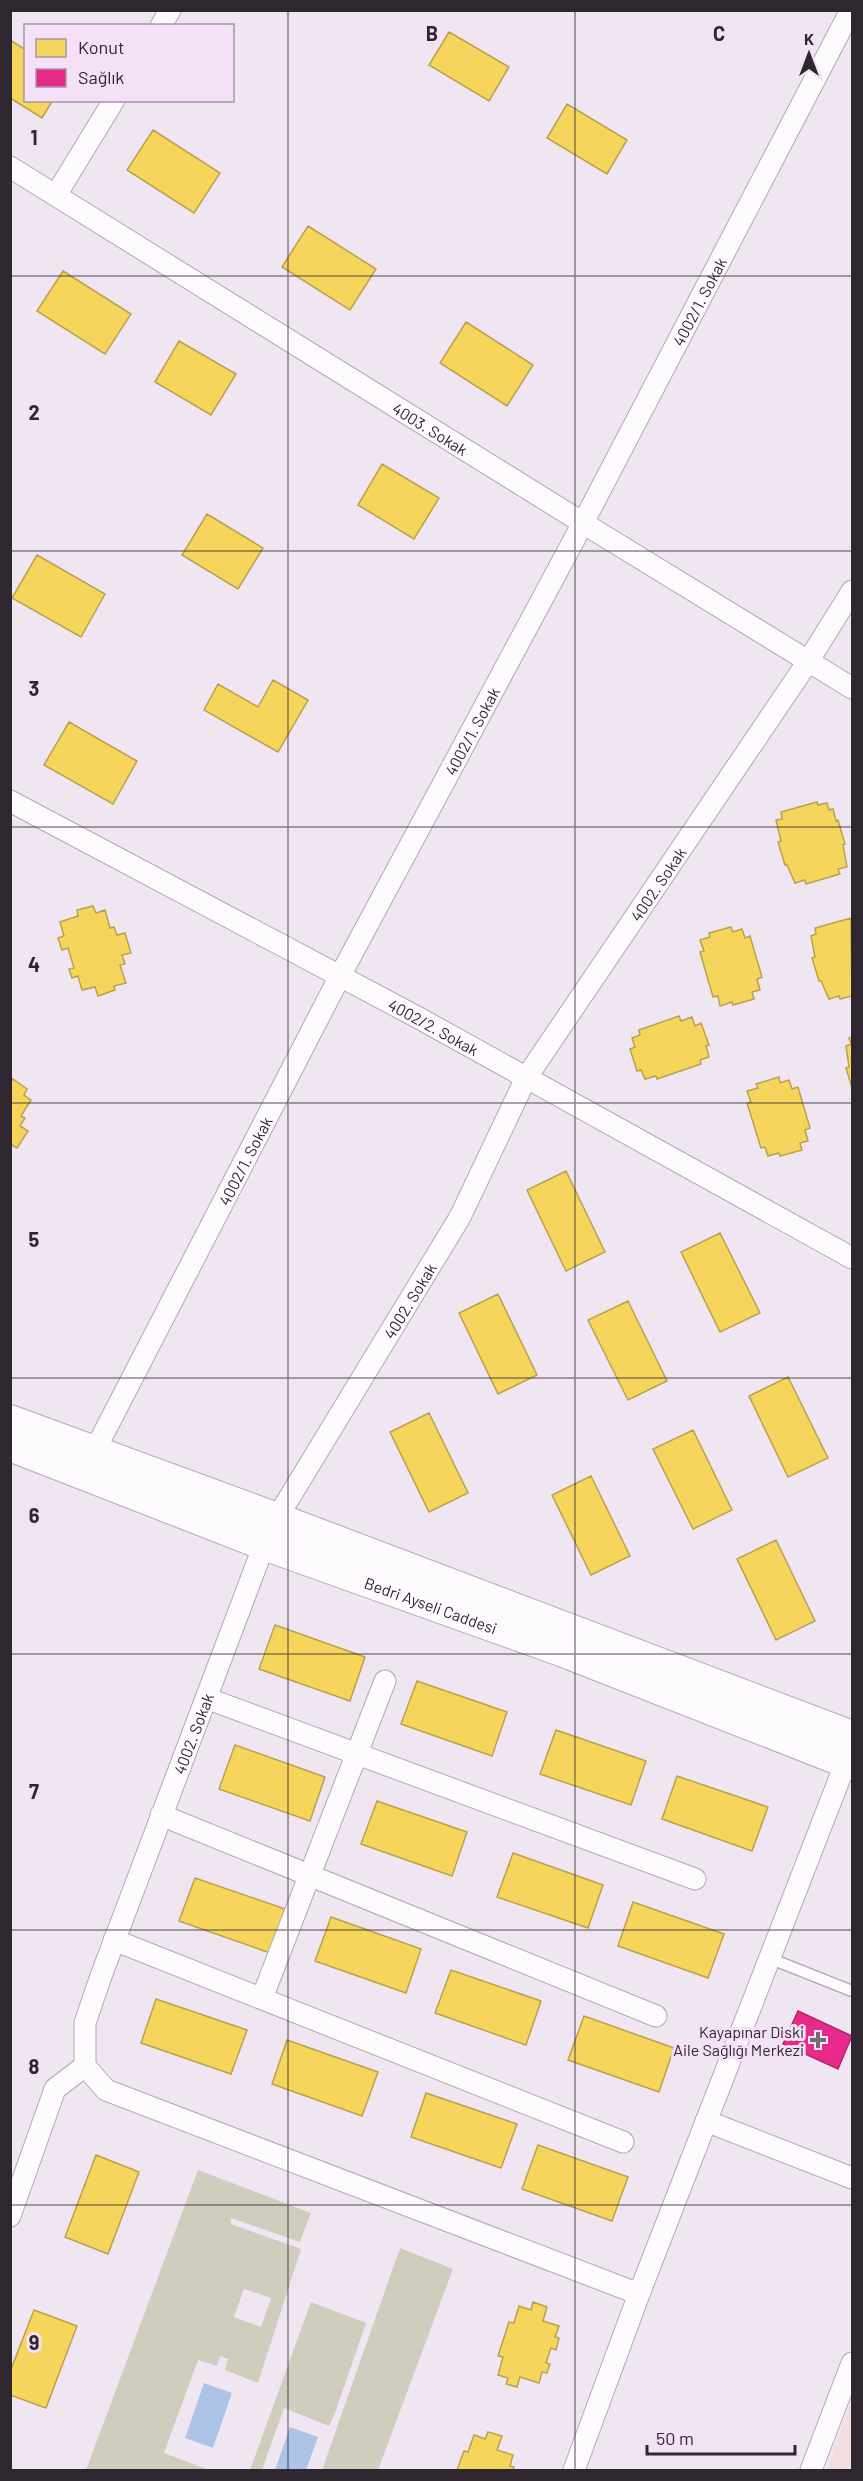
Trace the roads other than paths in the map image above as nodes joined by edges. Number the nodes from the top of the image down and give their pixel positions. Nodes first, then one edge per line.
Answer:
1 (170, 10) edge
2 (851, 10) edge
3 (162, 24) edge
4 (113, 102) edge
5 (10, 167) edge
6 (56, 195) junction
7 (583, 523) junction
8 (852, 591) edge
9 (809, 660) junction
10 (852, 688) edge
11 (10, 801) edge
12 (340, 976) junction
13 (526, 1078) junction
14 (852, 1258) edge
15 (10, 1420) edge
16 (10, 1446) edge
17 (94, 1452) junction
18 (277, 1518) junction
19 (264, 1545) junction
20 (385, 1681) dead end
21 (206, 1698) junction
22 (357, 1754) junction
23 (850, 1755) edge
24 (161, 1815) junction
25 (309, 1876) junction
26 (695, 1879) dead end
27 (114, 1940) junction
28 (770, 1958) junction
29 (852, 1991) edge
30 (262, 1998) junction
31 (657, 2016) dead end
32 (85, 2066) junction
33 (706, 2121) junction
34 (623, 2142) dead end
35 (852, 2178) edge
36 (10, 2216) edge
37 (639, 2294) junction
38 (852, 2363) edge
39 (574, 2470) edge
40 (811, 2470) edge

1 - 3 street
2 - 7 street, 4002/1. Sokak
4 - 6 street
5 - 6 street, 4003. Sokak
6 - 7 street, 4003. Sokak
7 - 9 street, 4003. Sokak
7 - 12 street, 4002/1. Sokak
8 - 9 street, 4002. Sokak
9 - 10 street, 4003. Sokak
9 - 13 street, 4002. Sokak
11 - 12 street, 4002/2. Sokak
12 - 13 street, 4002/2. Sokak
12 - 17 street, 4002/1. Sokak
13 - 14 street, 4002/2. Sokak
13 - 18 street, 4002. Sokak
15 - 17 main road, Bedri Ayseli Caddesi
16 - 19 main road, Bedri Ayseli Caddesi
17 - 18 main road, Bedri Ayseli Caddesi
18 - 19 street, 4002. Sokak
18 - 23 main road, Bedri Ayseli Caddesi
19 - 21 street, 4002. Sokak
19 - 23 main road, Bedri Ayseli Caddesi
20 - 22 street
21 - 22 street
21 - 24 street, 4002. Sokak
22 - 25 street
22 - 26 street
23 - 28 street
24 - 25 street
24 - 27 street, 4002. Sokak
25 - 30 street
25 - 31 street
27 - 30 street
27 - 32 street, 4002. Sokak
28 - 29 lane
28 - 33 street
30 - 34 street
32 - 36 street
32 - 37 street
33 - 35 street
33 - 37 street
37 - 39 street
38 - 40 street

